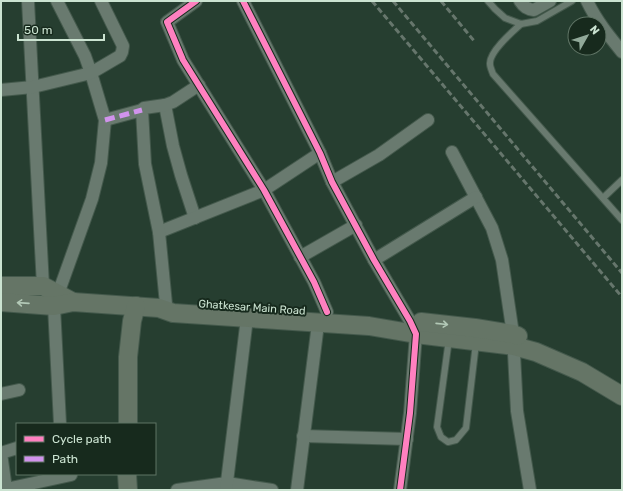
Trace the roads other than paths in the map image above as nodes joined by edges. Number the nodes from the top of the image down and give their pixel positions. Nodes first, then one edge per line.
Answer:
1 (28, 1) edge
2 (57, 1) edge
3 (101, 1) edge
4 (196, 1) edge
5 (243, 1) edge
6 (488, 1) edge
7 (520, 1) edge
8 (550, 1) edge
9 (572, 1) edge
10 (587, 1) edge
11 (521, 24) junction
12 (622, 52) edge
13 (91, 73) junction
14 (199, 85) junction
15 (33, 87) junction
16 (1, 90) edge
17 (165, 105) junction
18 (142, 110) junction
19 (105, 120) junction
20 (428, 120) dead end
21 (452, 152) dead end
22 (320, 153) junction
23 (622, 180) edge
24 (332, 182) junction
25 (264, 190) junction
26 (476, 197) junction
27 (603, 198) junction
28 (195, 218) junction
29 (622, 220) edge
30 (356, 225) junction
31 (160, 232) junction
32 (300, 257) junction
33 (374, 260) junction
34 (1, 286) edge
35 (57, 297) junction
36 (1, 302) edge
37 (136, 306) junction
38 (163, 306) junction
39 (247, 318) junction
40 (322, 318) junction
41 (413, 327) junction
42 (449, 338) junction
43 (514, 340) junction
44 (476, 341) junction
45 (622, 384) edge
46 (19, 390) dead end
47 (1, 394) edge
48 (622, 396) edge
49 (60, 423) edge
50 (128, 423) edge
51 (303, 436) junction
52 (407, 439) junction
53 (16, 448) edge
54 (1, 452) edge
55 (68, 475) edge
56 (127, 475) edge
57 (227, 486) edge
58 (5, 490) edge
59 (128, 490) edge
60 (177, 490) edge
61 (272, 490) edge
62 (297, 490) edge
63 (400, 490) edge
64 (530, 490) edge

1 - 15 street
2 - 13 street
3 - 13 street
4 - 14 street
5 - 22 street
6 - 11 lane
7 - 8 street
9 - 11 lane
10 - 12 street
11 - 27 lane
13 - 15 street
13 - 19 street
14 - 17 street
14 - 25 street
15 - 16 street
15 - 35 street
17 - 18 street
17 - 28 street
18 - 19 street
18 - 31 street
19 - 35 street
20 - 24 street
21 - 26 street
22 - 24 street
22 - 25 street
23 - 27 lane
24 - 30 street
25 - 28 street
25 - 32 street
26 - 33 street
26 - 43 street
27 - 29 lane
28 - 31 street
30 - 32 street
30 - 33 street
31 - 38 street
32 - 40 street
33 - 41 street
34 - 35 main road, Ghatkesar Main Road
35 -> 36 main road, Ghatkesar Main Road
35 - 37 main road, Ghatkesar Main Road
35 - 49 street
37 - 38 main road, Ghatkesar Main Road
37 - 50 main road
38 - 39 main road, Ghatkesar Main Road
38 - 40 main road, Ghatkesar Main Road
39 - 40 main road, Ghatkesar Main Road
39 - 57 street
40 - 41 main road, Ghatkesar Main Road
40 - 51 street
41 - 42 main road, Ghatkesar Main Road
41 -> 43 main road, Ghatkesar Main Road
41 - 52 street
42 - 44 main road, Ghatkesar Main Road
42 - 44 lane
43 - 44 main road, Ghatkesar Main Road
43 - 45 main road, Ghatkesar Main Road
43 - 48 main road, Ghatkesar Main Road
43 - 64 street
46 - 47 street
51 - 52 street
51 - 62 street
52 - 63 street
53 - 54 street
54 - 58 street
55 - 58 street
56 - 59 main road
57 - 60 street
57 - 61 street

